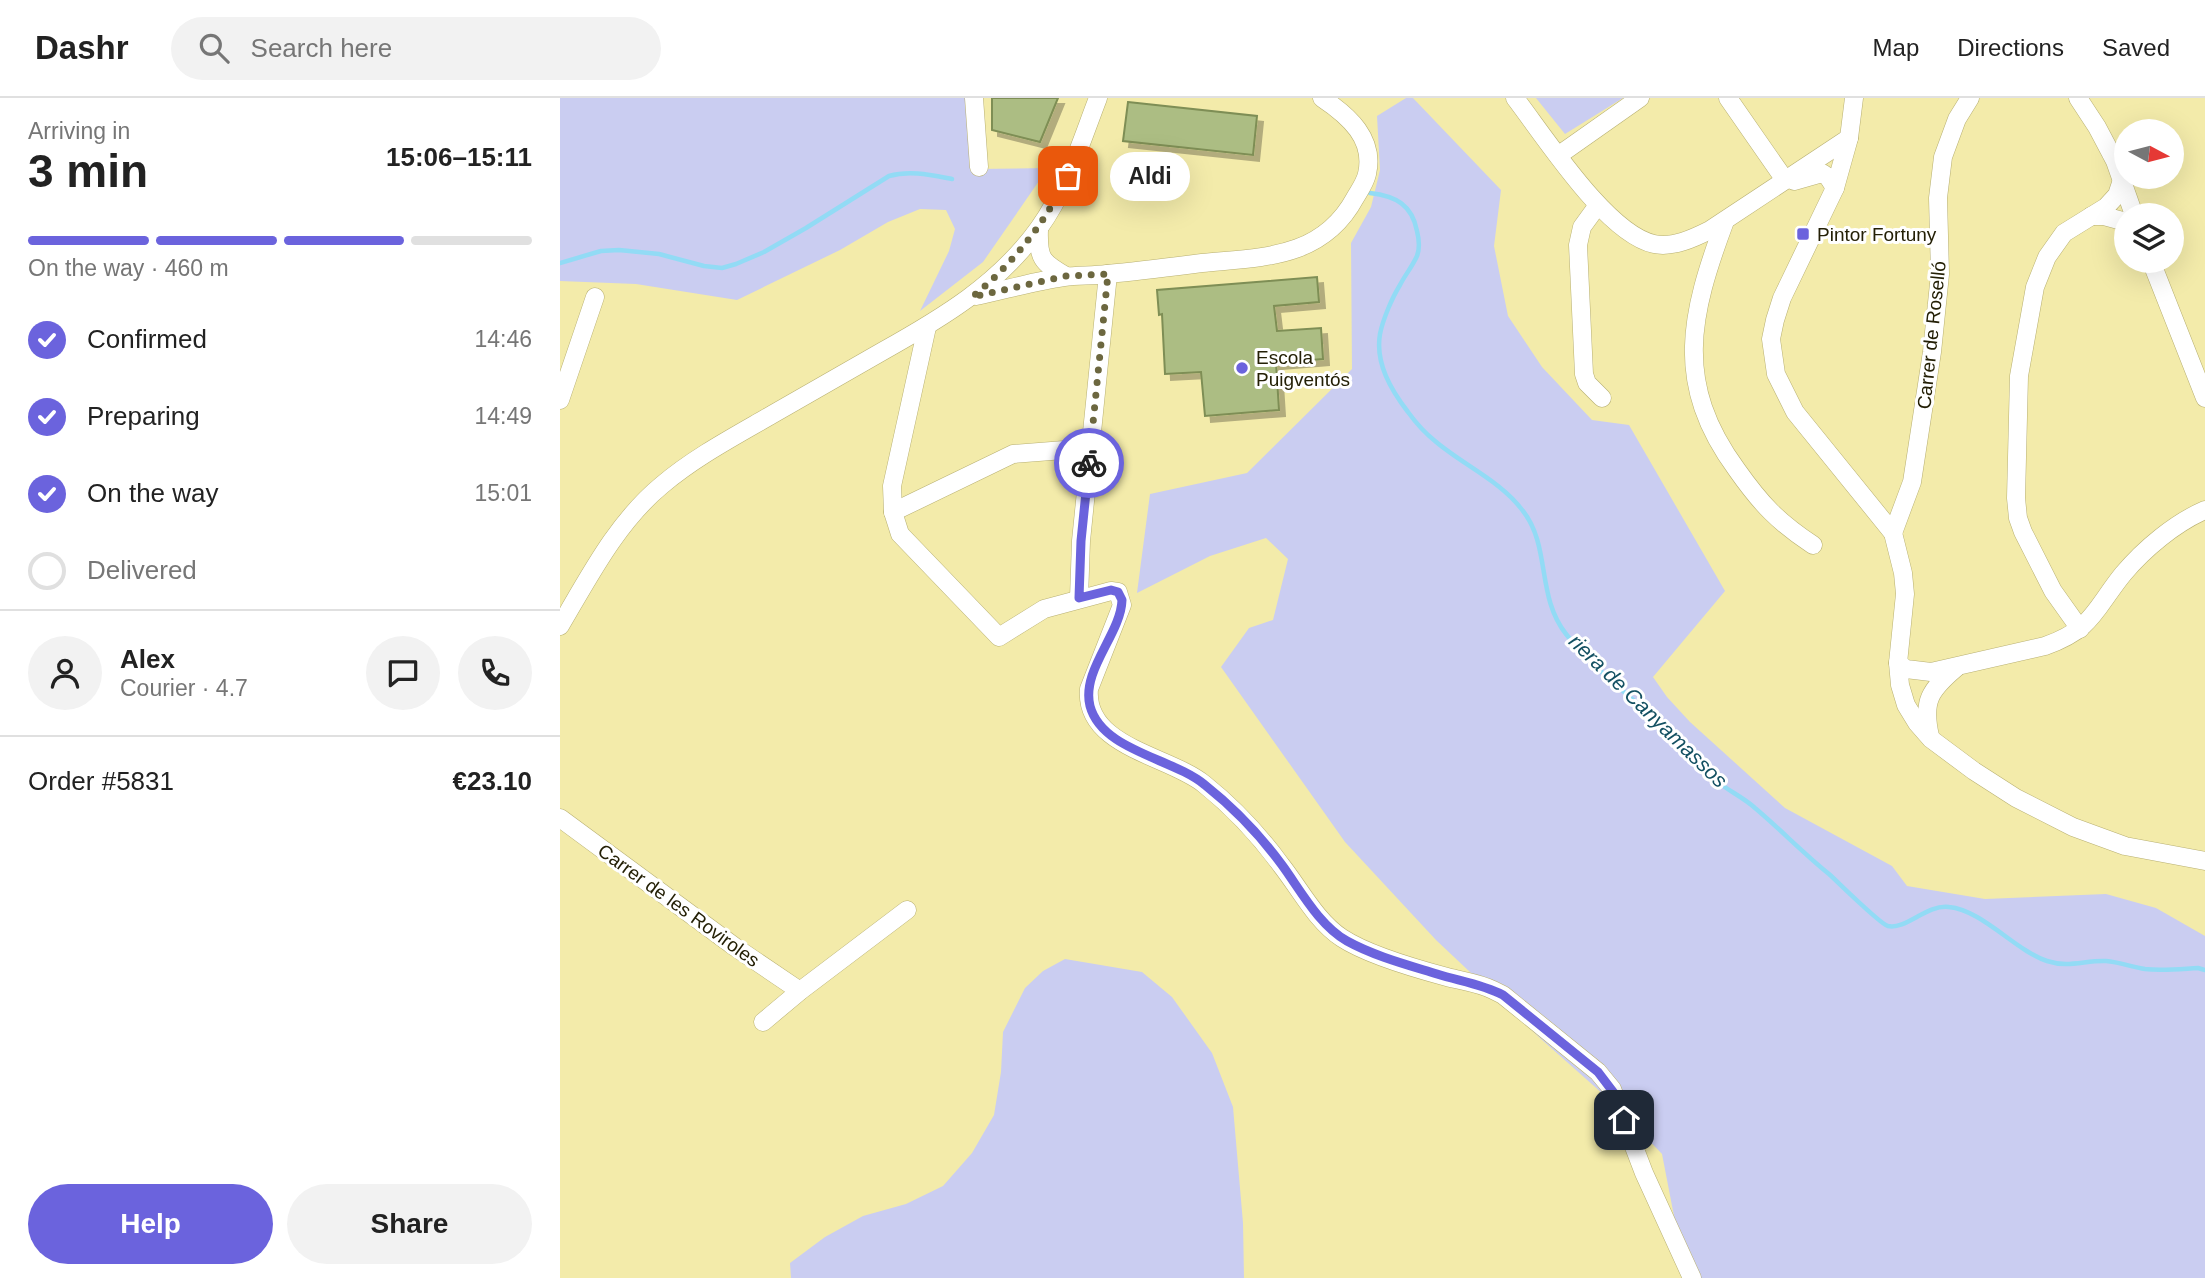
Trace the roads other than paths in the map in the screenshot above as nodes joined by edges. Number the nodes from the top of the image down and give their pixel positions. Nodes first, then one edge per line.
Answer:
1 (974, 98) edge
2 (1098, 98) edge
3 (1322, 98) edge
4 (1515, 98) edge
5 (1640, 98) edge
6 (1728, 98) edge
7 (1854, 98) edge
8 (1970, 98) edge
9 (2078, 98) edge
10 (1849, 138) junction
11 (1559, 155) junction
12 (2114, 159) edge
13 (979, 167) dead end
14 (1781, 183) junction
15 (1835, 188) junction
16 (2118, 189) edge
17 (1598, 205) junction
18 (2091, 216) junction
19 (2114, 219) edge
20 (1725, 221) junction
21 (1038, 229) junction
22 (2156, 273) edge
23 (1108, 274) junction
24 (1066, 276) junction
25 (594, 297) dead end
26 (972, 297) junction
27 (927, 327) junction
28 (1602, 398) dead end
29 (2205, 398) edge
30 (560, 400) edge
31 (1090, 448) junction
32 (2205, 510) edge
33 (893, 512) junction
34 (1893, 533) junction
35 (1813, 545) dead end
36 (1079, 598) junction
37 (560, 626) edge
38 (2080, 629) junction
39 (1898, 663) junction
40 (1959, 665) junction
41 (1931, 738) junction
42 (560, 818) edge
43 (2205, 861) edge
44 (907, 910) dead end
45 (800, 990) junction
46 (763, 1022) dead end
47 (1692, 1278) edge

1 - 13 street
2 - 21 street
3 - 23 street
4 - 11 street
5 - 11 street
6 - 14 street
7 - 10 street
8 - 34 street, Carrer de Roselló
9 - 12 street
10 - 14 street
10 - 15 street
11 - 17 street
14 - 15 street
14 - 20 street
15 - 34 street
16 - 18 street
17 - 20 street
17 - 28 street
18 - 19 street
18 - 38 street
20 - 35 street
21 - 24 street
21 - 26 street
22 - 29 street
23 - 24 street
23 - 31 street
24 - 26 street
25 - 30 street
26 - 27 street
27 - 33 street
27 - 37 street
31 - 33 street
31 - 36 street
32 - 38 street
33 - 36 street
34 - 39 street
36 - 47 street
38 - 40 street
39 - 40 street
39 - 41 street
40 - 41 street
41 - 43 street
42 - 45 street, Carrer de les Roviroles
44 - 45 street
45 - 46 street

